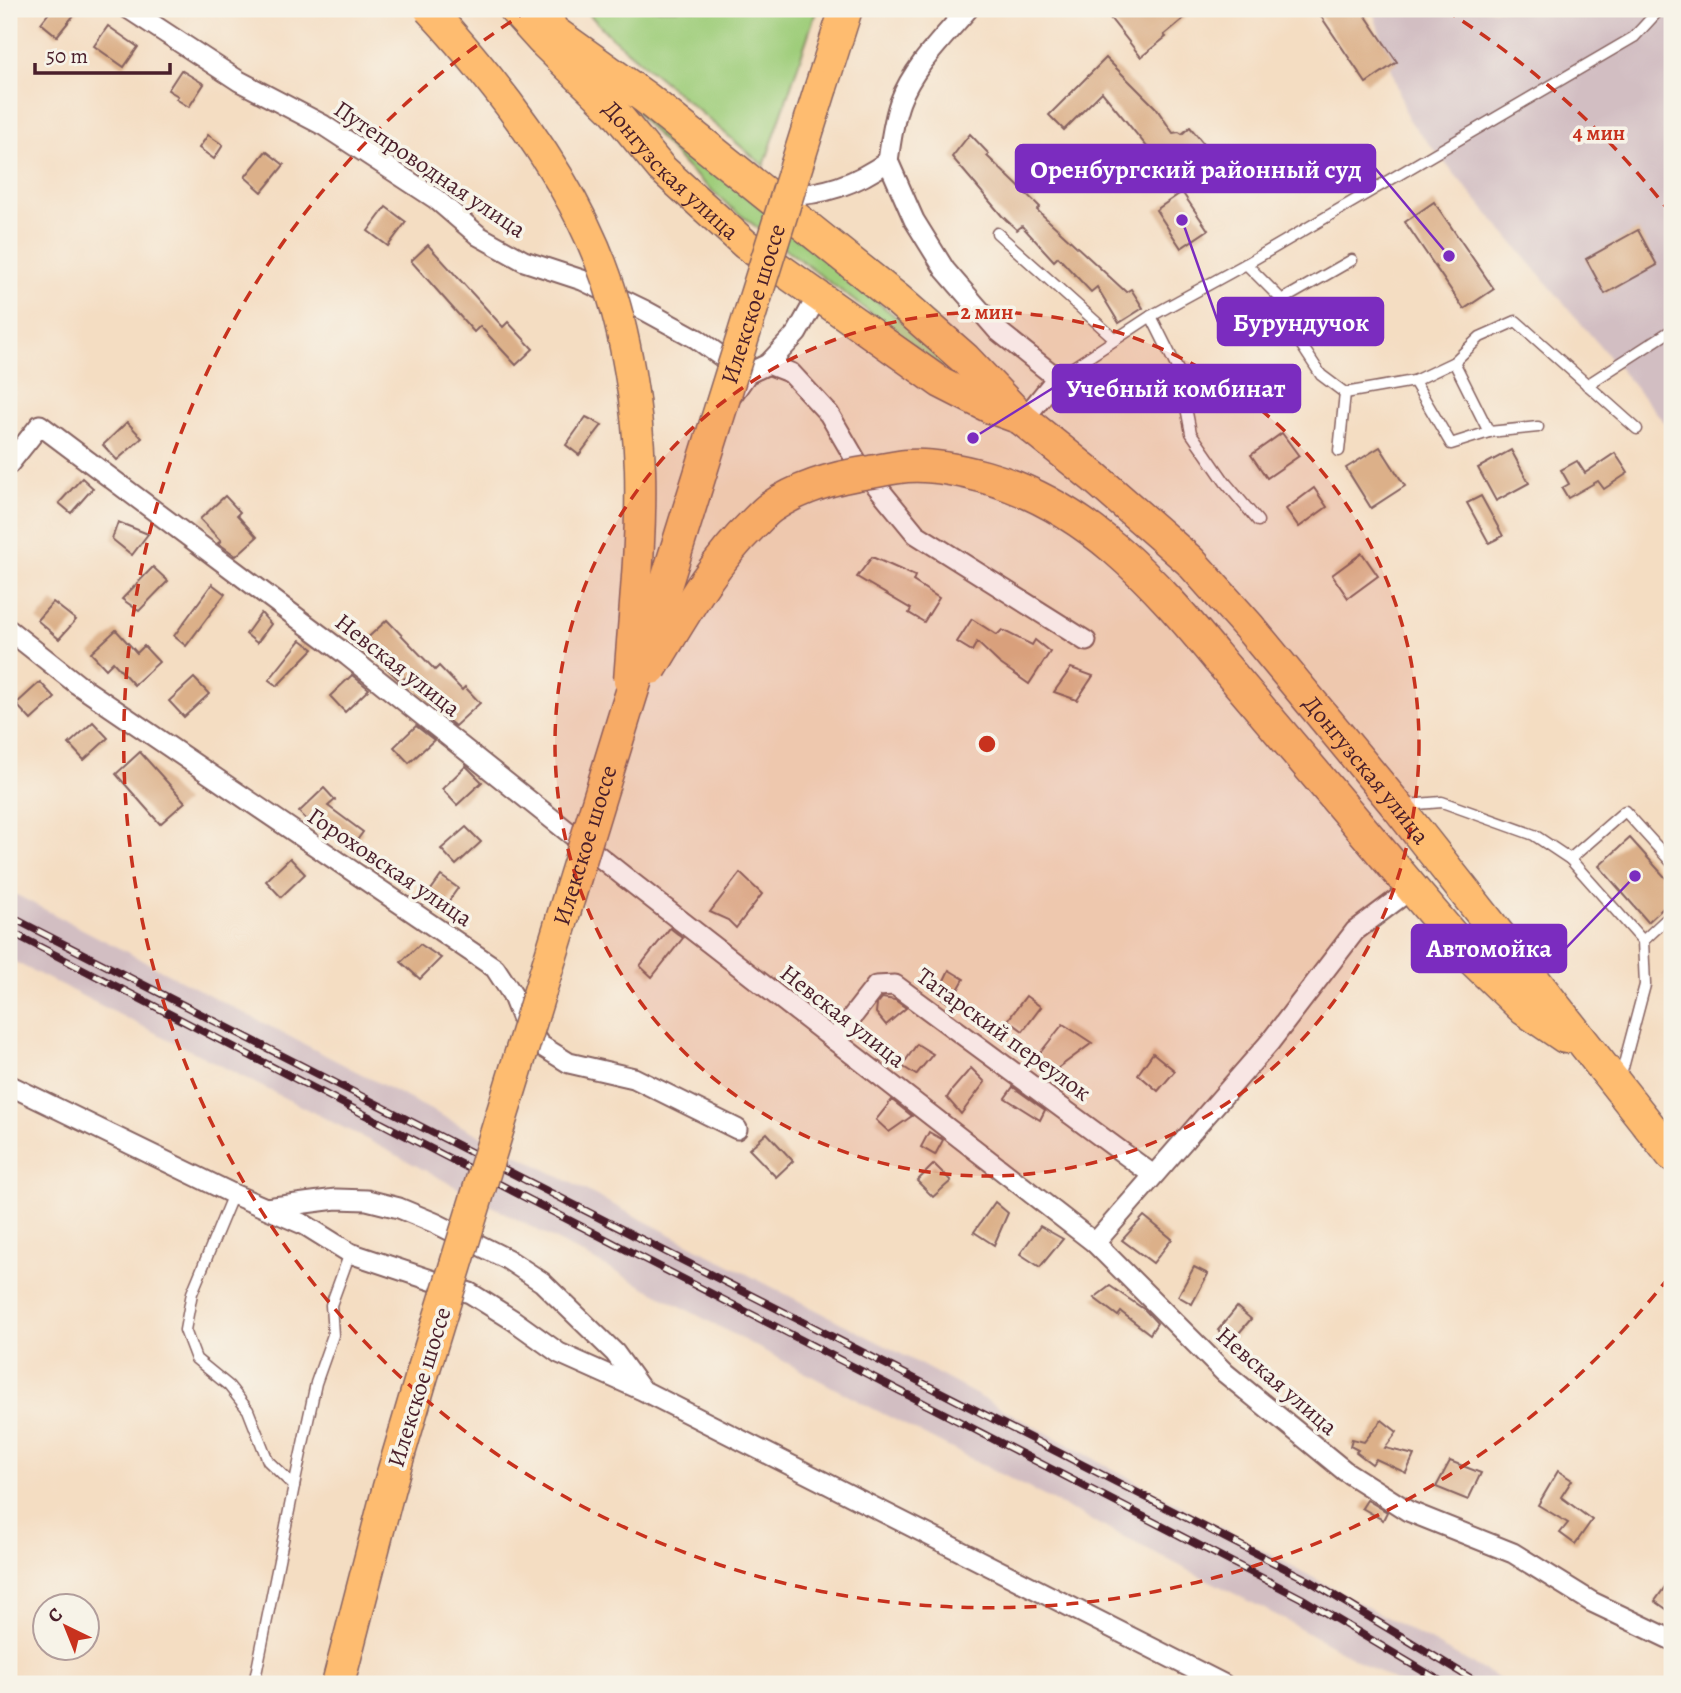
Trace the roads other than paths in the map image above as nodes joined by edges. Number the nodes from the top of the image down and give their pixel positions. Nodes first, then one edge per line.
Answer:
1 (129, 9) edge
2 (429, 9) edge
3 (514, 9) edge
4 (845, 9) edge
5 (968, 9) edge
6 (1660, 9) edge
7 (548, 20) edge
8 (888, 161) junction
9 (769, 194) junction
10 (997, 233) dead end
11 (1352, 260) dead end
12 (1246, 264) junction
13 (817, 297) junction
14 (1282, 300) junction
15 (1151, 316) junction
16 (1672, 330) edge
17 (1115, 339) junction
18 (1454, 362) junction
19 (768, 364) junction
20 (747, 374) junction
21 (1057, 378) junction
22 (1414, 381) junction
23 (1587, 385) junction
24 (1345, 393) junction
25 (1023, 420) junction
26 (1538, 427) dead end
27 (1637, 429) dead end
28 (1489, 432) junction
29 (1339, 451) dead end
30 (9, 464) edge
31 (1258, 521) dead end
32 (9, 630) edge
33 (1086, 640) dead end
34 (627, 708) junction
35 (1396, 806) junction
36 (576, 837) junction
37 (1570, 859) junction
38 (1672, 863) edge
39 (1411, 889) junction
40 (1672, 915) edge
41 (1643, 941) junction
42 (521, 1017) junction
43 (834, 1040) junction
44 (1592, 1056) junction
45 (9, 1085) edge
46 (1618, 1086) junction
47 (737, 1129) dead end
48 (1672, 1155) edge
49 (1153, 1175) junction
50 (233, 1194) junction
51 (265, 1208) junction
52 (1095, 1243) junction
53 (350, 1253) junction
54 (642, 1390) junction
55 (294, 1486) junction
56 (1672, 1640) edge
57 (254, 1684) edge
58 (338, 1684) edge
59 (1223, 1684) edge

1 - 20 street, Путепроводная улица
2 - 34 main road, bridge
3 - 7 main road, Донгузская улица
3 - 13 main road, Донгузская улица
4 - 34 highway, Илекское шоссе, bridge
5 - 8 street
6 - 12 lane
7 - 9 highway, Донгузская улица
8 - 9 street
8 - 21 street
9 - 25 highway, Донгузская улица
10 - 17 lane
11 - 14 lane
12 - 14 lane
12 - 15 lane
13 - 19 street
13 - 25 main road, Донгузская улица
14 - 24 lane
15 - 17 lane
15 - 31 lane
16 - 23 lane
17 - 21 lane
18 - 22 lane
18 - 23 lane
18 - 28 lane
19 - 20 street
19 - 33 street
20 - 36 street
21 - 25 street
22 - 24 lane
22 - 28 lane
23 - 27 lane
24 - 29 lane
25 - 35 highway, Донгузская улица
26 - 28 lane
30 - 36 street, Невская улица
32 - 42 street, Гороховская улица
34 - 39 highway, bridge
34 - 58 highway, Илекское шоссе, bridge
35 - 37 lane
35 - 44 highway, Донгузская улица
36 - 42 street
36 - 43 street, Невская улица
37 - 38 lane
37 - 41 lane
39 - 44 highway
39 - 49 street
40 - 41 lane
41 - 46 lane
42 - 47 street, Гороховская улица
43 - 49 street, Татарский переулок
43 - 52 street, Невская улица
44 - 46 highway, Донгузская улица
45 - 50 street
46 - 48 highway, Донгузская улица
49 - 52 street
50 - 51 street
50 - 55 lane
51 - 53 street
51 - 54 street
52 - 56 street, Невская улица
53 - 54 street
53 - 55 lane
54 - 59 street
55 - 57 lane

